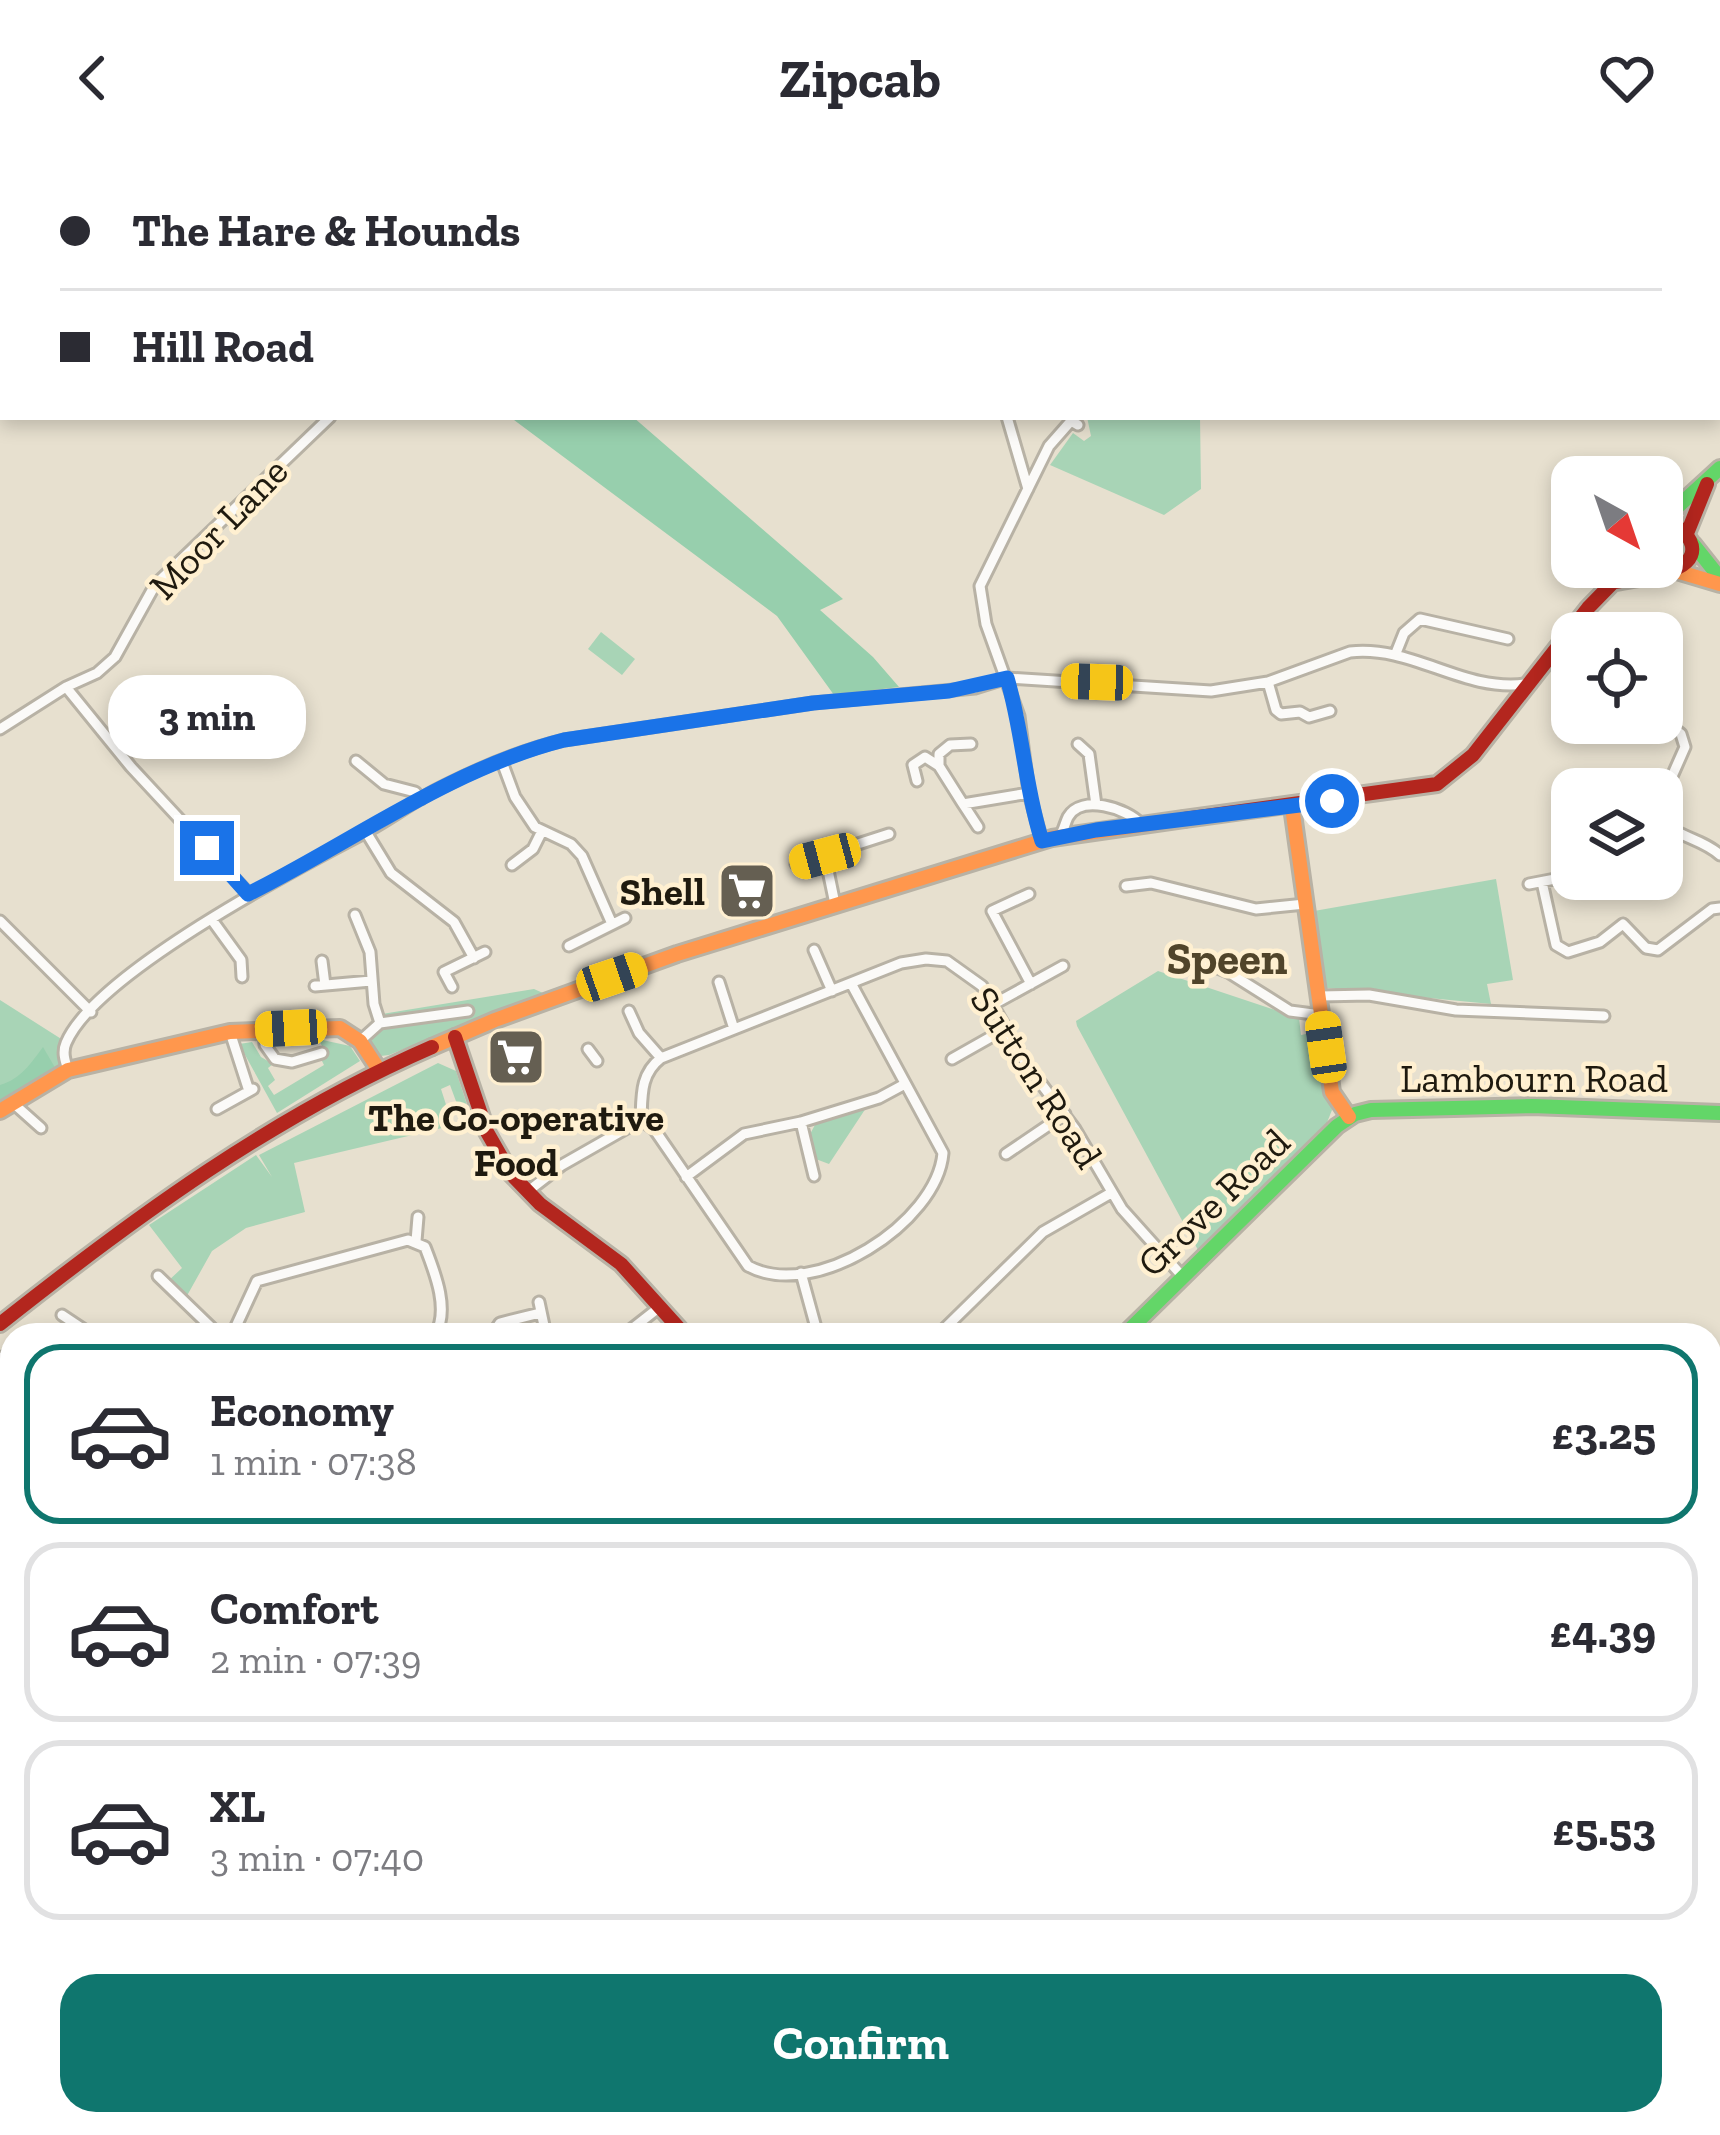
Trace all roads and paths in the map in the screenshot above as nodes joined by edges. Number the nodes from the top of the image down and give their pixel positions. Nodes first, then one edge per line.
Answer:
1 (327, 420) edge
2 (1008, 420) edge
3 (1078, 425) dead end
4 (1720, 468) edge
5 (1708, 482) junction
6 (1028, 489) junction
7 (1683, 503) edge
8 (1683, 530) edge
9 (1690, 538) junction
10 (1683, 563) edge
11 (1683, 573) edge
12 (1720, 581) edge
13 (1610, 588) edge
14 (1586, 612) edge
15 (1508, 639) dead end
16 (1396, 653) junction
17 (1551, 657) edge
18 (1007, 678) junction
19 (1268, 682) junction
20 (1531, 683) junction
21 (1491, 686) junction
22 (66, 687) junction
23 (1511, 708) junction
24 (1330, 711) dead end
25 (0, 729) edge
26 (1078, 743) dead end
27 (971, 745) dead end
28 (356, 761) dead end
29 (502, 762) junction
30 (939, 766) junction
31 (916, 781) dead end
32 (1029, 793) junction
33 (421, 799) junction
34 (963, 804) junction
35 (1096, 806) junction
36 (1292, 806) junction
37 (876, 820) dead end
38 (1143, 826) junction
39 (978, 827) dead end
40 (542, 831) junction
41 (367, 832) junction
42 (1683, 834) edge
43 (1060, 836) junction
44 (1042, 841) junction
45 (1720, 855) edge
46 (825, 856) junction
47 (519, 864) dead end
48 (796, 864) dead end
49 (1551, 879) edge
50 (1543, 882) junction
51 (1529, 884) dead end
52 (1126, 886) dead end
53 (248, 894) junction
54 (1029, 894) dead end
55 (836, 904) junction
56 (1305, 904) junction
57 (1720, 908) edge
58 (625, 918) dead end
59 (212, 920) junction
60 (342, 920) dead end
61 (0, 921) edge
62 (612, 924) junction
63 (575, 940) dead end
64 (814, 950) dead end
65 (1174, 951) dead end
66 (485, 952) dead end
67 (474, 958) junction
68 (241, 960) junction
69 (322, 961) dead end
70 (256, 965) dead end
71 (1063, 966) dead end
72 (242, 976) dead end
73 (371, 981) junction
74 (719, 982) dead end
75 (1031, 984) junction
76 (852, 985) junction
77 (452, 988) dead end
78 (832, 992) junction
79 (1320, 996) junction
80 (994, 1004) junction
81 (468, 1011) dead end
82 (629, 1011) dead end
83 (91, 1012) junction
84 (1322, 1015) junction
85 (1604, 1016) dead end
86 (380, 1023) junction
87 (734, 1029) junction
88 (1006, 1029) junction
89 (264, 1030) junction
90 (230, 1032) junction
91 (455, 1037) junction
92 (360, 1041) junction
93 (588, 1048) dead end
94 (322, 1053) dead end
95 (661, 1058) junction
96 (952, 1059) dead end
97 (597, 1061) dead end
98 (68, 1070) junction
99 (379, 1070) junction
100 (904, 1084) junction
101 (7, 1107) edge
102 (218, 1109) dead end
103 (1065, 1114) junction
104 (1720, 1114) edge
105 (1349, 1117) junction
106 (641, 1120) junction
107 (801, 1122) junction
108 (41, 1128) dead end
109 (1010, 1134) dead end
110 (1018, 1146) junction
111 (1006, 1154) dead end
112 (814, 1176) dead end
113 (686, 1177) junction
114 (527, 1192) junction
115 (1111, 1193) junction
116 (418, 1217) dead end
117 (416, 1241) junction
118 (801, 1273) junction
119 (158, 1276) dead end
120 (1183, 1277) junction
121 (661, 1306) junction
122 (71, 1316) dead end
123 (4, 1323) edge
124 (79, 1323) edge
125 (207, 1323) edge
126 (238, 1323) edge
127 (440, 1323) edge
128 (500, 1323) edge
129 (544, 1323) edge
130 (639, 1323) edge
131 (675, 1323) edge
132 (815, 1323) edge
133 (949, 1323) edge
134 (1136, 1323) edge

1 - 22 street, Moor Lane
2 - 6 street
3 - 6 street
4 - 5 main road
5 - 7 main road
5 - 9 main road
6 - 18 street
8 - 9 main road
9 - 10 main road
9 - 12 main road
11 - 12 main road
13 - 14 main road
15 - 16 street
16 - 19 street
16 - 21 street
17 - 20 main road
18 - 19 street
18 - 29 street
18 - 32 street
19 - 24 street
20 - 21 street
20 - 23 main road
21 - 23 street
22 - 25 street, Moor Lane
22 - 53 street
23 - 36 main road
26 - 35 street
27 - 30 street
28 - 33 street
29 - 33 street
29 - 40 street
30 - 31 street
30 - 34 street
32 - 34 street
32 - 44 street
33 - 41 street
34 - 39 street
35 - 38 street
35 - 43 street
36 - 38 main road
36 - 56 main road
37 - 46 street
38 - 43 main road
40 - 47 street
40 - 62 street
41 - 53 street
41 - 67 street
42 - 45 street
43 - 44 main road
44 - 55 main road
46 - 48 street
46 - 55 street
49 - 50 street
50 - 51 street
50 - 57 street
52 - 56 street
53 - 59 street
54 - 75 street
55 - 91 main road
56 - 79 main road
58 - 62 street
59 - 68 street
59 - 83 street
60 - 73 street
61 - 83 street
62 - 63 street
64 - 78 street
65 - 84 street
66 - 67 street
67 - 77 street
68 - 70 street
68 - 72 street
69 - 73 street
71 - 75 street
73 - 86 street
74 - 87 street
75 - 80 street
76 - 78 street
76 - 80 street, Sutton Road
76 - 100 street
78 - 87 street
79 - 84 main road
79 - 85 street
80 - 88 street, Sutton Road
81 - 86 street
82 - 95 street
83 - 98 street
84 - 105 main road
86 - 92 street
87 - 95 street
88 - 96 street
88 - 103 street, Sutton Road
89 - 90 main road
89 - 92 main road
89 - 94 street
90 - 98 main road
90 - 102 street
91 - 99 main road
91 - 114 main road
92 - 99 main road
93 - 97 street
95 - 106 street
98 - 101 main road
99 - 123 main road
100 - 107 street
100 - 118 street
101 - 108 street
103 - 110 street
103 - 115 street, Sutton Road
104 - 105 main road, Lambourn Road
105 - 120 main road, Grove Road
106 - 113 street
106 - 114 street
107 - 112 street
107 - 113 street
109 - 110 street
110 - 111 street
113 - 118 street
114 - 121 main road
115 - 120 street, Sutton Road
115 - 133 street
116 - 117 street
117 - 126 street
117 - 127 street
118 - 132 street
119 - 125 street
120 - 134 main road, Grove Road
121 - 130 street
121 - 131 main road
122 - 124 street
128 - 129 street

